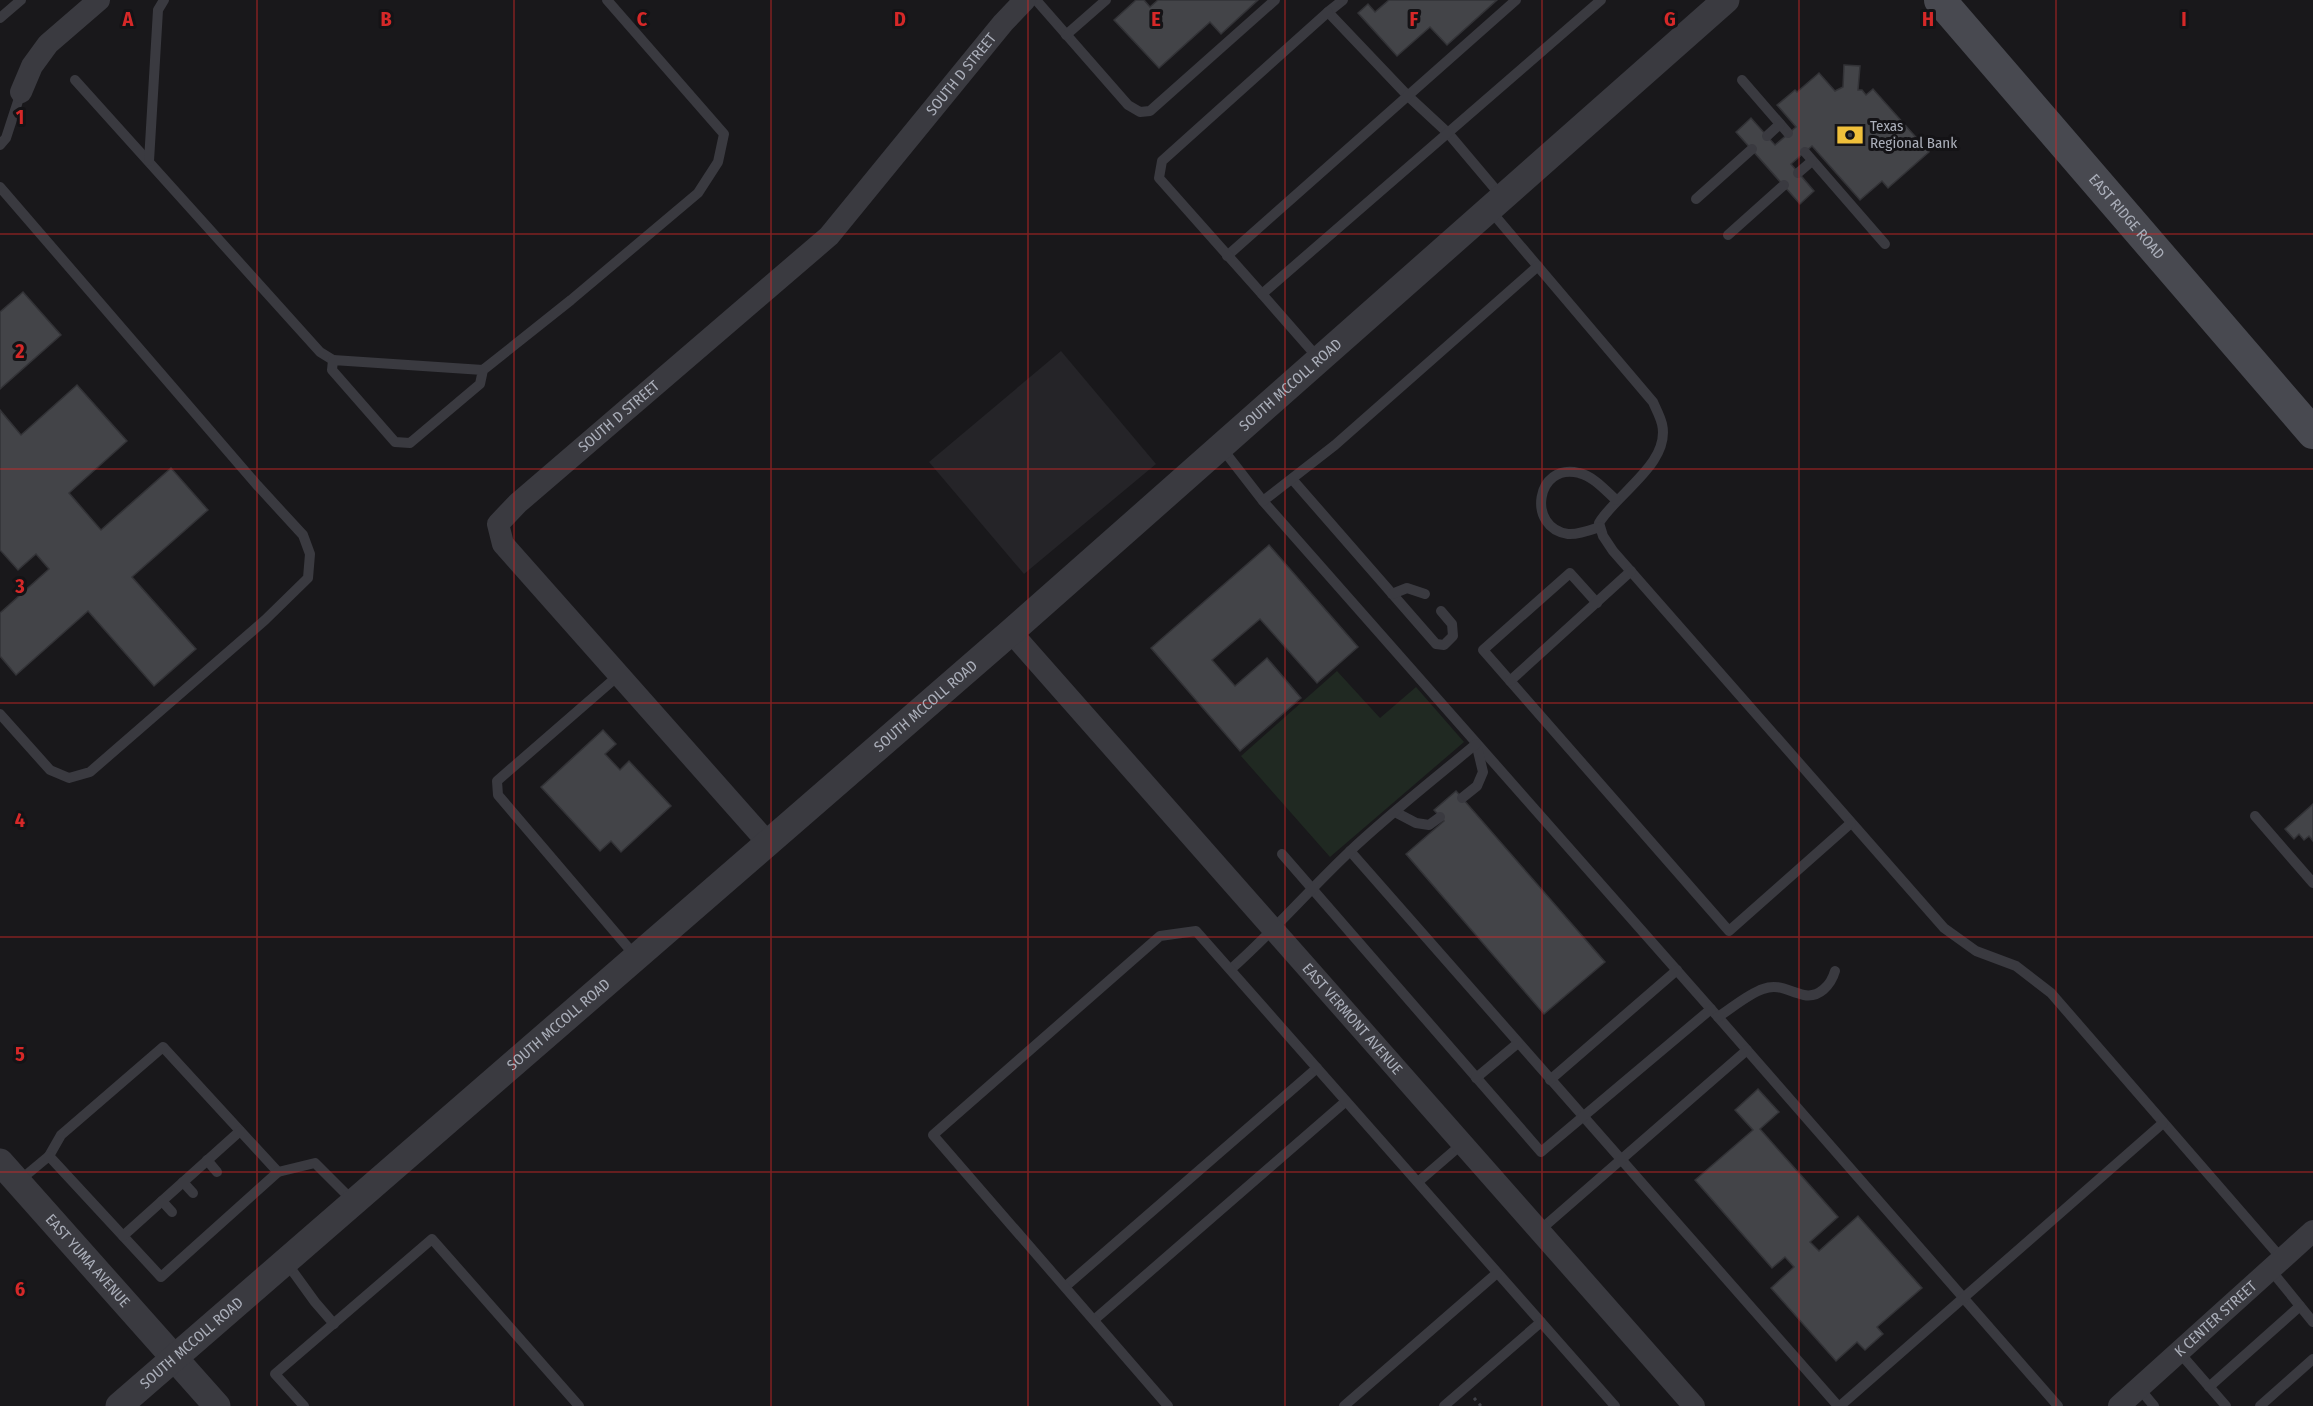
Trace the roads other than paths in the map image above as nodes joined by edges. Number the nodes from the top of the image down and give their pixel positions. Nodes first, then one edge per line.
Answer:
1 (21, 0) edge
2 (99, 0) edge
3 (164, 0) edge
4 (607, 0) edge
5 (1025, 0) edge
6 (1036, 0) edge
7 (1106, 0) edge
8 (1275, 0) edge
9 (1343, 0) edge
10 (1516, 0) edge
11 (1601, 0) edge
12 (1940, 0) edge
13 (1716, 3) edge
14 (1328, 12) junction
15 (0, 18) edge
16 (1066, 35) junction
17 (75, 80) dead end
18 (1742, 81) dead end
19 (21, 92) joint
20 (1407, 95) junction
21 (1780, 124) junction
22 (1448, 133) junction
23 (1788, 133) dead end
24 (1767, 136) dead end
25 (0, 145) edge
26 (1752, 150) dead end
27 (149, 161) junction
28 (1798, 173) dead end
29 (1784, 185) dead end
30 (0, 187) edge
31 (1696, 199) dead end
32 (1496, 204) junction
33 (1728, 235) dead end
34 (1885, 244) dead end
35 (1227, 256) junction
36 (1538, 266) junction
37 (1262, 294) junction
38 (1319, 359) junction
39 (333, 360) junction
40 (483, 370) junction
41 (2313, 433) edge
42 (1221, 447) junction
43 (1292, 478) junction
44 (1616, 500) junction
45 (1263, 501) junction
46 (1600, 527) junction
47 (1631, 571) junction
48 (1392, 594) junction
49 (1425, 594) dead end
50 (1597, 603) junction
51 (1441, 611) dead end
52 (1011, 632) junction
53 (619, 675) junction
54 (1510, 681) junction
55 (0, 714) edge
56 (1476, 744) junction
57 (1462, 798) dead end
58 (1395, 812) junction
59 (2255, 816) dead end
60 (1440, 817) dead end
61 (1851, 823) junction
62 (768, 843) junction
63 (1350, 851) junction
64 (1282, 854) dead end
65 (2313, 883) edge
66 (1311, 889) junction
67 (1272, 928) junction
68 (637, 958) junction
69 (1231, 969) junction
70 (1677, 970) junction
71 (1835, 971) dead end
72 (1715, 1013) junction
73 (1518, 1043) junction
74 (1747, 1050) junction
75 (1317, 1068) junction
76 (1476, 1077) junction
77 (1550, 1080) junction
78 (1345, 1102) junction
79 (1583, 1117) junction
80 (2163, 1123) junction
81 (240, 1131) junction
82 (1462, 1144) junction
83 (49, 1156) junction
84 (207, 1160) junction
85 (0, 1162) edge
86 (1621, 1162) junction
87 (217, 1172) dead end
88 (278, 1172) junction
89 (18, 1182) junction
90 (183, 1182) junction
91 (1418, 1182) junction
92 (193, 1193) dead end
93 (162, 1201) junction
94 (355, 1203) junction
95 (172, 1212) dead end
96 (1539, 1231) junction
97 (2313, 1231) edge
98 (192, 1234) dead end
99 (123, 1236) junction
100 (199, 1243) junction
101 (286, 1262) junction
102 (2276, 1264) junction
103 (1497, 1273) junction
104 (1066, 1286) junction
105 (1964, 1298) junction
106 (2300, 1306) junction
107 (1094, 1320) junction
108 (1541, 1322) junction
109 (2313, 1322) edge
110 (334, 1324) junction
111 (2179, 1352) junction
112 (176, 1359) junction
113 (2313, 1359) edge
114 (2210, 1387) junction
115 (2139, 1388) junction
116 (1691, 1405) edge
117 (119, 1406) edge
118 (218, 1406) edge
119 (304, 1406) edge
120 (579, 1406) edge
121 (1168, 1406) edge
122 (1344, 1406) edge
123 (1444, 1406) edge
124 (1615, 1406) edge
125 (1839, 1406) edge
126 (2058, 1406) edge
127 (2119, 1406) edge
128 (2154, 1406) edge
129 (2226, 1406) edge
130 (2260, 1406) edge

1 - 15 lane
2 - 19 street
3 - 27 lane
4 - 40 lane
5 - 53 street, SOUTH D STREET
6 - 16 lane
7 - 16 lane
8 - 16 lane
9 - 14 lane
10 - 20 lane
11 - 22 lane
12 - 41 main road, EAST RIDGE ROAD
13 - 32 street, SOUTH MCCOLL ROAD
14 - 20 lane
14 - 35 lane
17 - 27 lane
18 - 21 lane
19 - 25 lane
20 - 22 lane
20 - 35 lane
21 - 23 lane
21 - 24 lane
22 - 32 lane
22 - 37 lane
26 - 31 lane
27 - 39 lane
28 - 34 lane
29 - 33 lane
30 - 55 lane
32 - 36 lane
32 - 38 street, SOUTH MCCOLL ROAD
35 - 37 lane
36 - 43 lane
36 - 44 lane
37 - 38 lane
38 - 42 street, SOUTH MCCOLL ROAD
39 - 40 lane
39 - 40 lane
42 - 45 lane
42 - 52 street, SOUTH MCCOLL ROAD
43 - 45 lane
43 - 48 lane
44 - 46 lane
44 - 46 lane
45 - 56 lane
46 - 47 lane
47 - 50 lane
47 - 61 lane
48 - 49 lane
48 - 51 lane
50 - 54 lane
50 - 54 lane
52 - 62 street, SOUTH MCCOLL ROAD
52 - 67 street, EAST VERMONT AVENUE
53 - 62 street, SOUTH D STREET
53 - 68 lane
54 - 61 lane
56 - 57 lane
56 - 58 lane
56 - 70 lane
58 - 60 lane
58 - 63 lane
59 - 65 lane
61 - 80 lane
62 - 68 street, SOUTH MCCOLL ROAD
63 - 66 lane
63 - 73 lane
64 - 66 lane
66 - 67 lane
66 - 76 lane
67 - 69 lane
67 - 82 street, EAST VERMONT AVENUE
68 - 94 street, SOUTH MCCOLL ROAD
69 - 75 lane
69 - 104 lane
70 - 72 lane
70 - 77 lane
71 - 72 lane
72 - 74 lane
72 - 79 lane
73 - 76 lane
73 - 77 lane
74 - 86 lane
74 - 105 lane
75 - 78 lane
75 - 104 lane
76 - 79 lane
77 - 79 lane
78 - 91 lane
78 - 107 lane
79 - 86 lane
80 - 102 lane
80 - 105 lane
81 - 83 lane
81 - 84 lane
81 - 88 lane
82 - 91 lane
82 - 96 street, EAST VERMONT AVENUE
83 - 89 lane
83 - 99 lane
84 - 87 lane
84 - 90 lane
85 - 89 street, EAST YUMA AVENUE
86 - 96 lane
86 - 125 lane
88 - 94 lane
88 - 100 lane
89 - 112 street, EAST YUMA AVENUE
90 - 92 lane
90 - 93 lane
91 - 103 lane
93 - 95 lane
93 - 99 lane
94 - 101 street, SOUTH MCCOLL ROAD
96 - 116 street, EAST VERMONT AVENUE
97 - 102 street, K CENTER STREET
98 - 100 lane
99 - 100 lane
101 - 110 lane
101 - 112 street, SOUTH MCCOLL ROAD
102 - 106 lane
102 - 111 street, K CENTER STREET
103 - 108 lane
103 - 122 lane
104 - 107 lane
105 - 125 lane
105 - 126 lane
106 - 109 lane
106 - 114 lane
107 - 121 lane
108 - 123 lane
108 - 124 lane
110 - 119 lane
110 - 120 lane
111 - 114 lane
111 - 115 street, K CENTER STREET
112 - 117 street, SOUTH MCCOLL ROAD
112 - 118 street, EAST YUMA AVENUE
113 - 130 lane
114 - 129 lane
115 - 127 street, K CENTER STREET
115 - 128 lane

